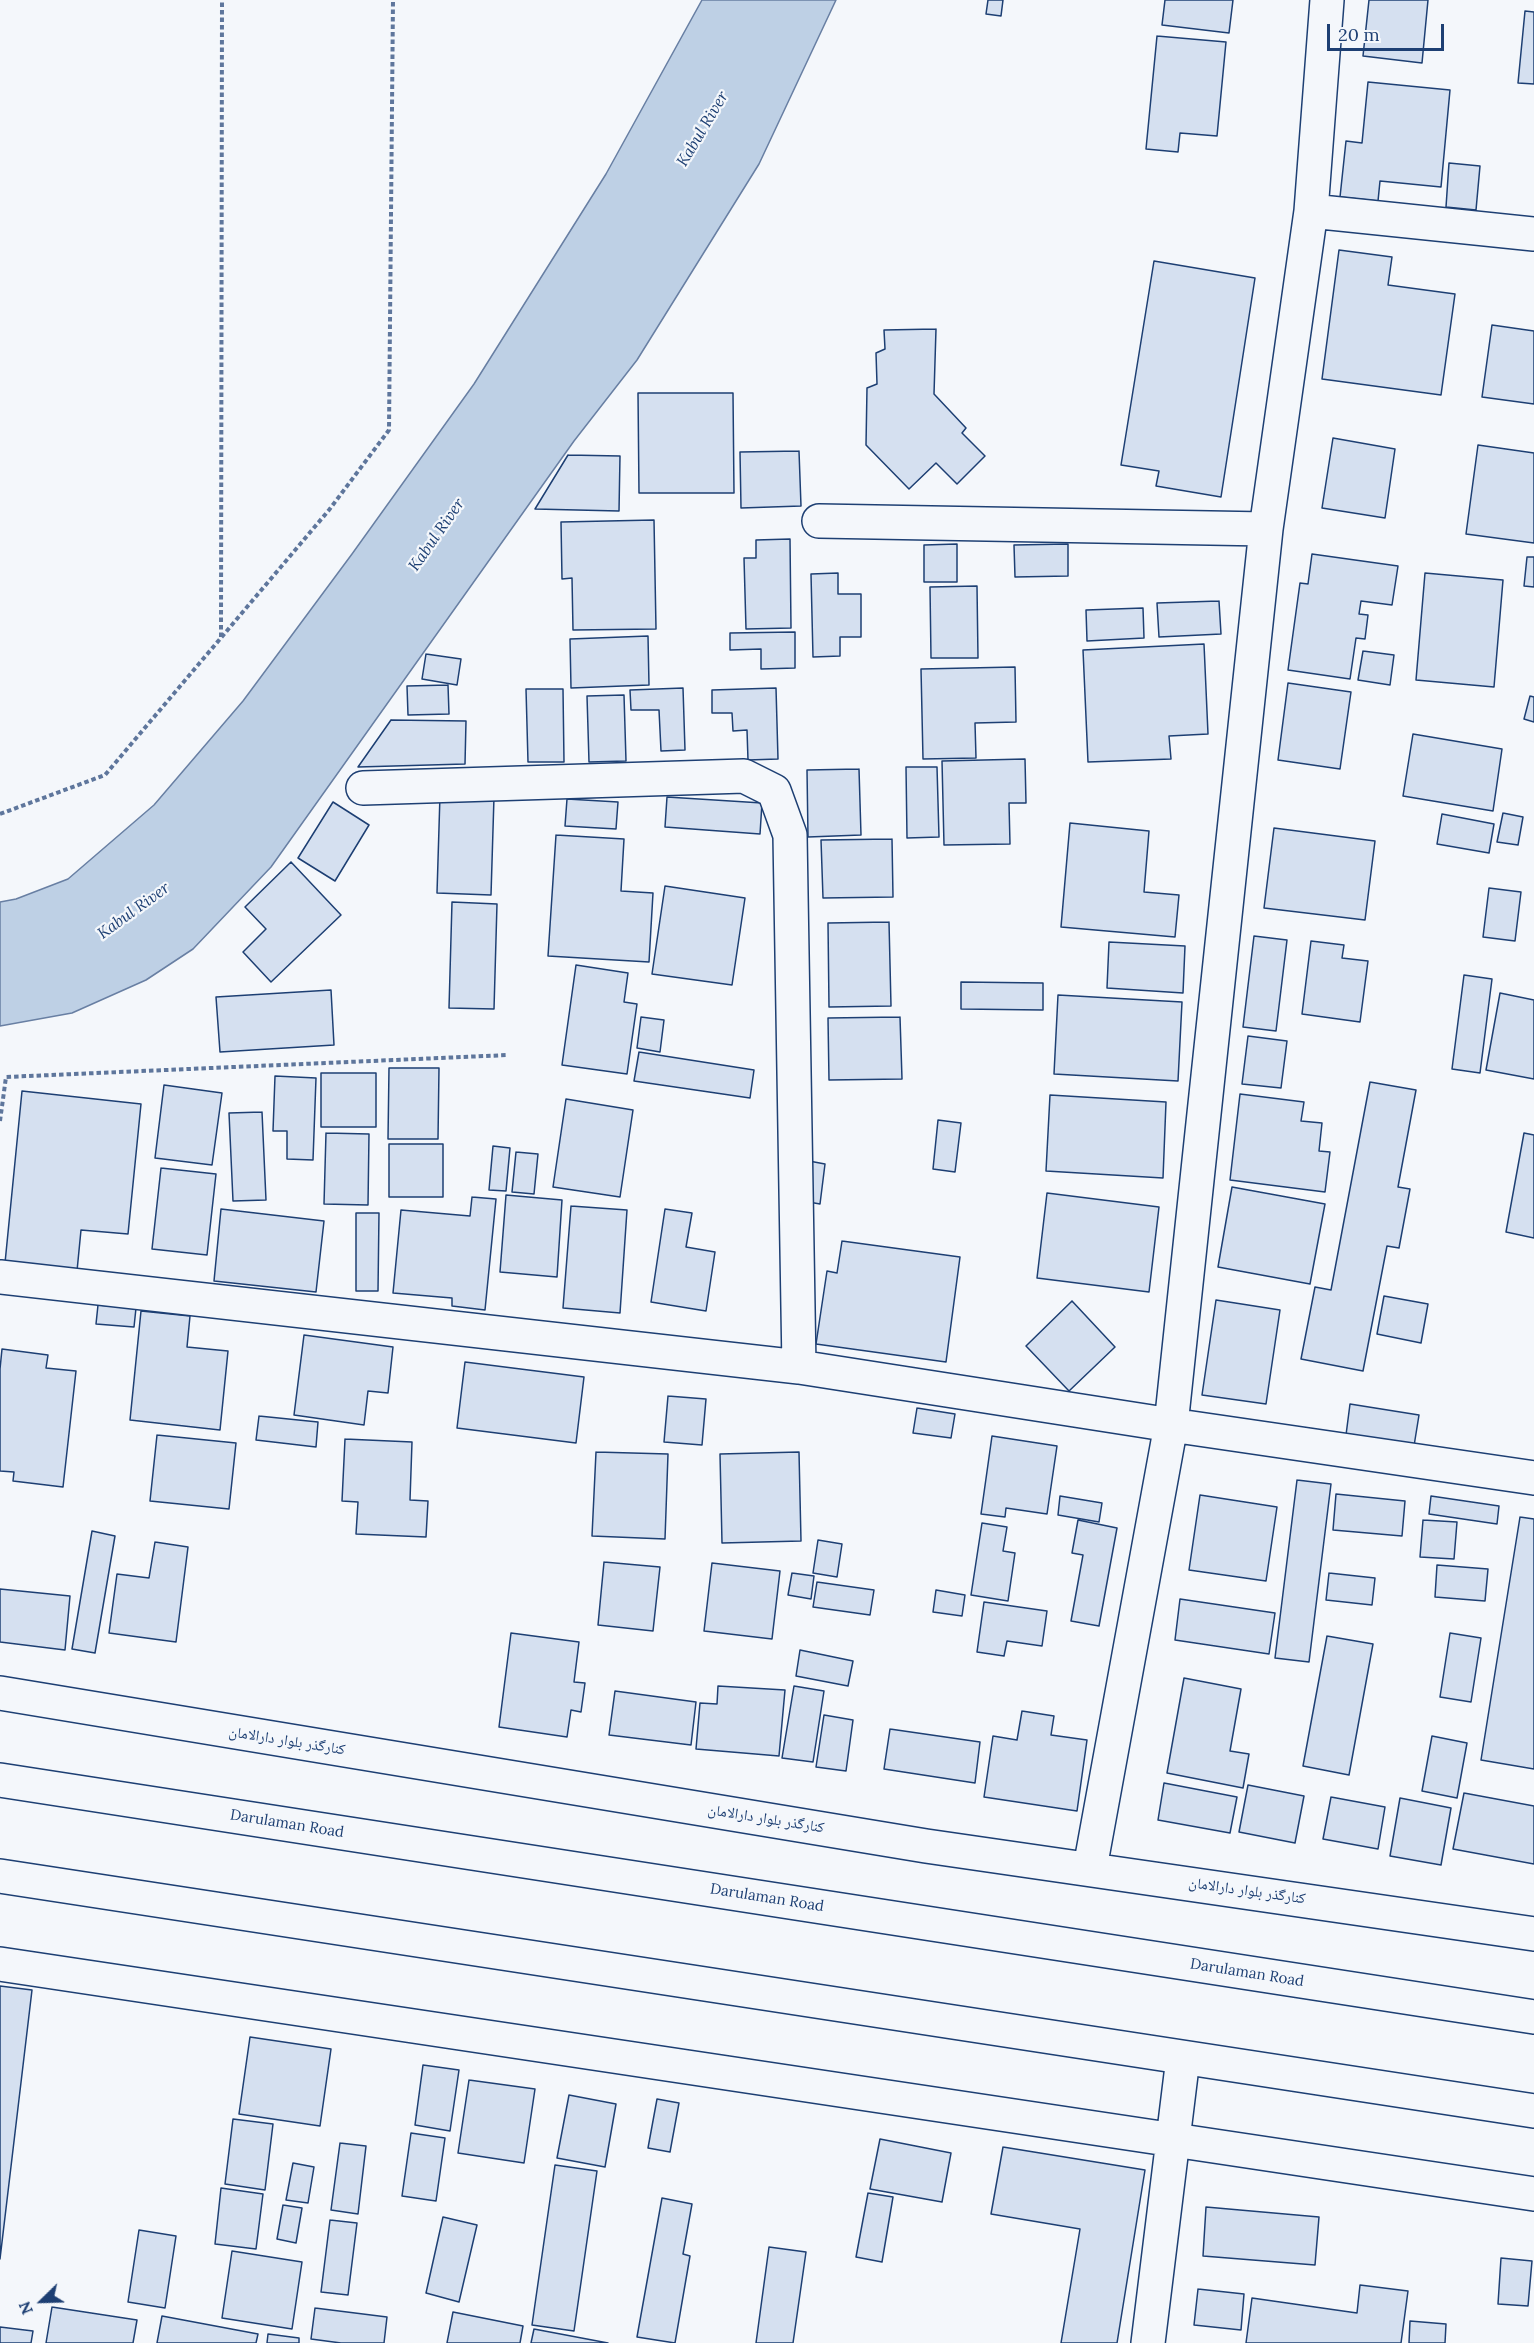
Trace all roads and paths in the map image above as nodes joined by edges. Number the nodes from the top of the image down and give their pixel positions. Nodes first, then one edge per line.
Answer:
1 (222, 0) edge
2 (393, 0) edge
3 (1327, 0) edge
4 (1311, 211) junction
5 (1534, 234) edge
6 (819, 521) dead end
7 (1266, 530) junction
8 (220, 638) junction
9 (363, 788) dead end
10 (0, 814) edge
11 (508, 1055) dead end
12 (0, 1121) edge
13 (0, 1277) edge
14 (799, 1367) junction
15 (1170, 1425) junction
16 (1534, 1478) edge
17 (0, 1693) edge
18 (0, 1780) edge
19 (1090, 1868) junction
20 (0, 1876) edge
21 (1534, 1934) edge
22 (0, 1964) edge
23 (1534, 2017) edge
24 (1183, 2058) junction
25 (1534, 2112) edge
26 (1173, 2139) junction
27 (1534, 2194) edge
28 (1148, 2343) edge

1 - 8 path
2 - 8 path
3 - 4 street
4 - 5 street
4 - 7 street
6 - 7 street
7 - 15 street
8 - 10 path
9 - 14 street
11 - 12 path
13 - 14 street
14 - 15 street
15 - 16 street
15 - 19 street
17 - 19 street, کنارگذر بلوار دارالامان
18 - 23 street, Darulaman Road
19 - 21 street, کنارگذر بلوار دارالامان
20 - 24 street
22 - 26 street
24 - 25 street
24 - 26 street
26 - 27 street
26 - 28 street

